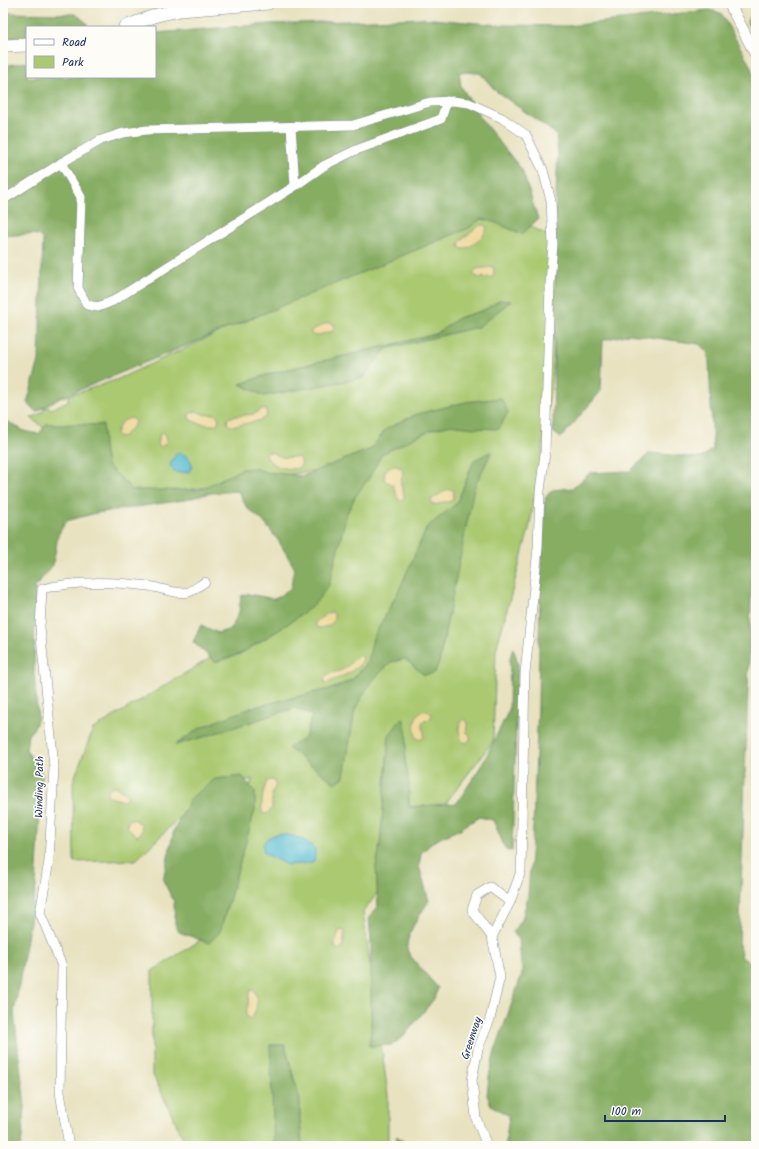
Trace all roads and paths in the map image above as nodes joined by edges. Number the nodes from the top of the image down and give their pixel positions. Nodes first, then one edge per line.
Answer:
1 (268, 3) edge
2 (729, 3) edge
3 (128, 26) edge
4 (26, 45) edge
5 (3, 46) edge
6 (756, 55) edge
7 (448, 101) junction
8 (291, 127) junction
9 (61, 163) junction
10 (295, 186) junction
11 (3, 200) edge
12 (205, 582) dead end
13 (510, 902) junction
14 (492, 937) junction
15 (70, 1146) edge
16 (487, 1146) edge

1 - 3 highway
2 - 6 main road
4 - 5 highway
7 - 8 street
7 - 10 street
7 - 13 street
8 - 9 street
8 - 10 street
9 - 10 street
9 - 11 street
12 - 15 street, Winding Path
13 - 14 street
13 - 14 street, Greenway
14 - 16 street, Greenway

